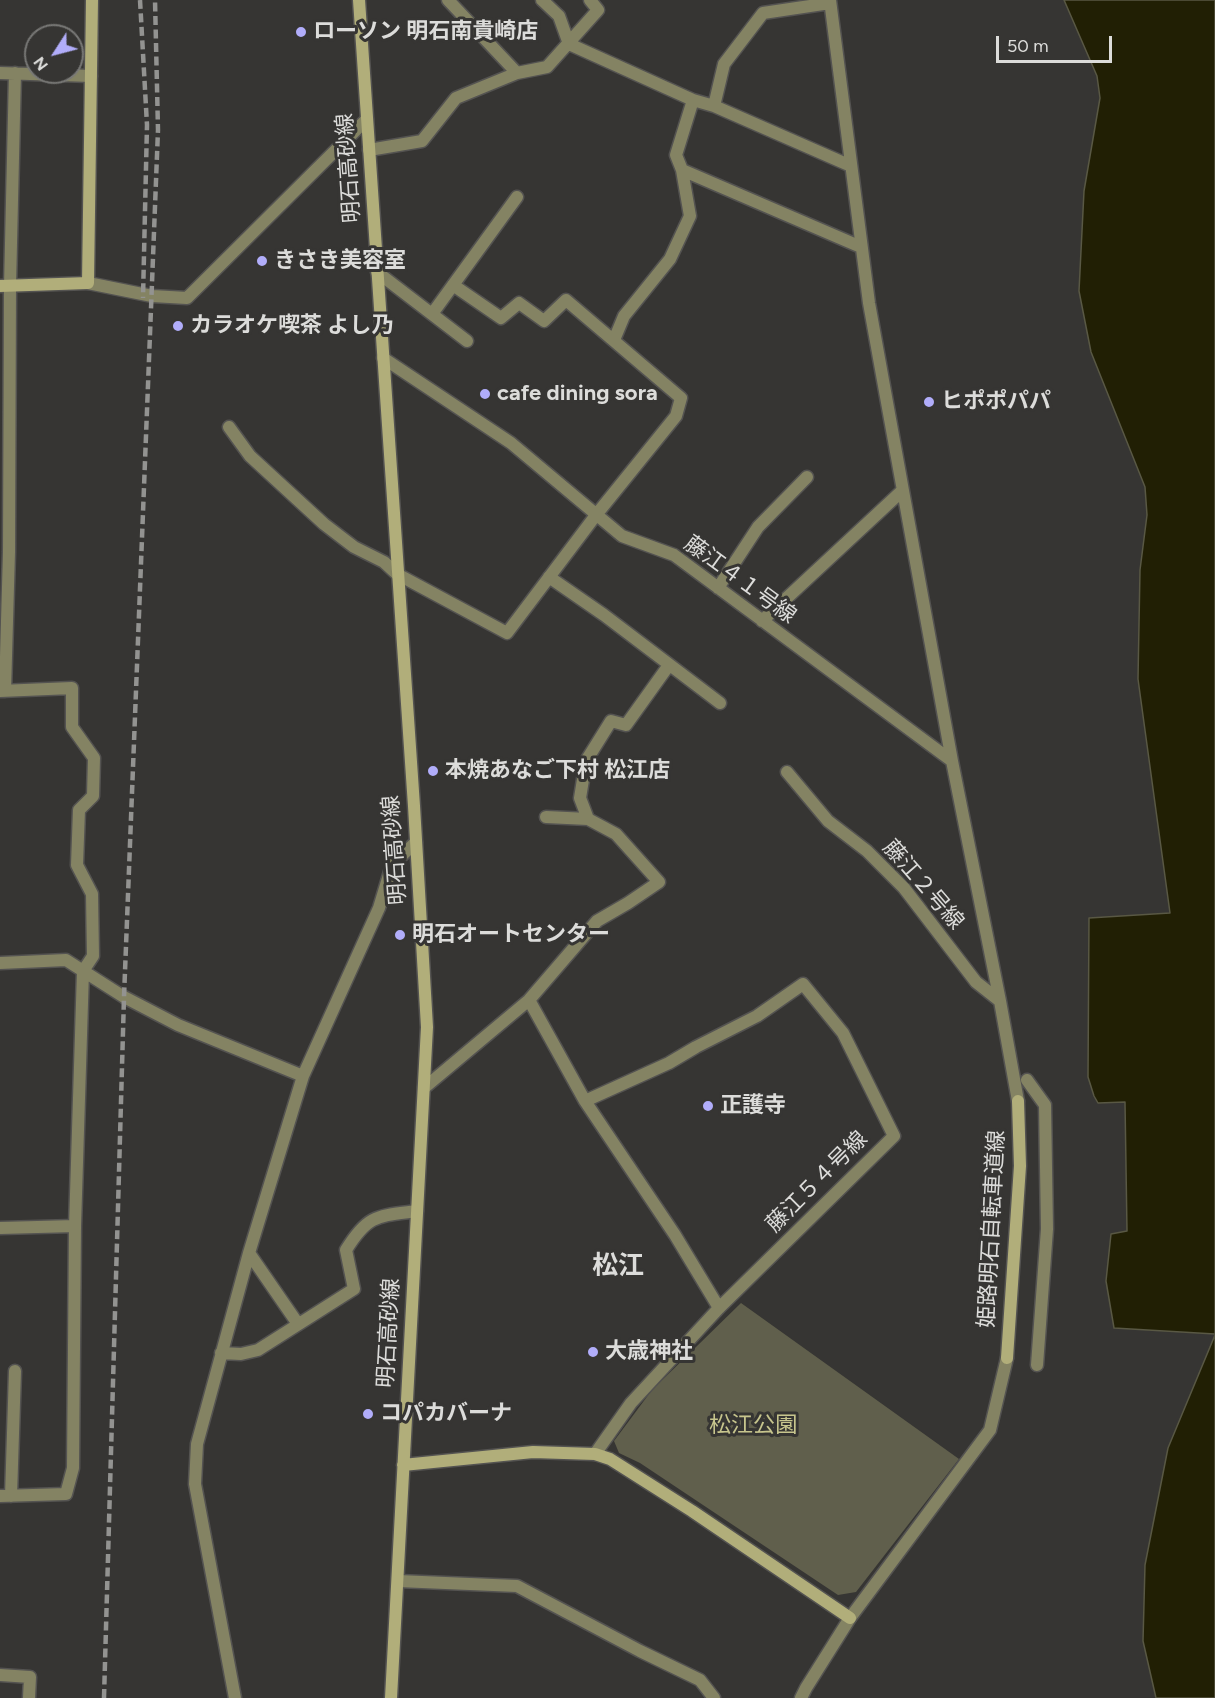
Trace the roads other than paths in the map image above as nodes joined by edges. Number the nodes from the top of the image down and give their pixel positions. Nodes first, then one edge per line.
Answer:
1 (92, 0) edge
2 (359, 0) edge
3 (448, 0) edge
4 (542, 0) edge
5 (590, 0) edge
6 (830, 1) edge
7 (569, 44) junction
8 (0, 73) edge
9 (15, 73) junction
10 (517, 73) junction
11 (91, 76) junction
12 (693, 100) junction
13 (714, 106) junction
14 (367, 119) junction
15 (369, 150) junction
16 (851, 166) junction
17 (682, 170) junction
18 (517, 196) dead end
19 (861, 247) junction
20 (377, 272) junction
21 (88, 283) junction
22 (453, 285) junction
23 (5, 286) edge
24 (432, 314) junction
25 (614, 340) junction
26 (467, 341) dead end
27 (383, 358) junction
28 (229, 427) dead end
29 (807, 477) dead end
30 (903, 490) junction
31 (596, 515) junction
32 (397, 574) junction
33 (549, 577) junction
34 (718, 588) junction
35 (762, 621) junction
36 (669, 665) junction
37 (2, 691) edge
38 (720, 703) dead end
39 (952, 761) junction
40 (787, 772) dead end
41 (546, 817) dead end
42 (588, 819) junction
43 (416, 842) junction
44 (0, 963) edge
45 (82, 971) junction
46 (529, 1000) junction
47 (1000, 1000) junction
48 (303, 1076) junction
49 (1027, 1080) dead end
50 (424, 1088) junction
51 (585, 1101) junction
52 (1018, 1101) joint
53 (417, 1211) junction
54 (75, 1226) junction
55 (0, 1228) edge
56 (249, 1253) junction
57 (719, 1308) junction
58 (298, 1324) junction
59 (221, 1353) junction
60 (1007, 1358) joint
61 (1037, 1365) dead end
62 (15, 1371) dead end
63 (595, 1454) junction
64 (403, 1465) junction
65 (5, 1496) edge
66 (398, 1581) junction
67 (850, 1618) junction
68 (0, 1675) edge
69 (29, 1698) edge
70 (235, 1698) edge
71 (391, 1698) edge
72 (714, 1698) edge
73 (801, 1698) edge

1 - 11 main road
2 - 14 main road, 明石高砂線
3 - 10 street
4 - 7 street
5 - 7 street
6 - 13 street
6 - 16 street
7 - 10 street
7 - 12 street
8 - 9 street
9 - 11 street
9 - 23 street
10 - 15 street
11 - 21 main road
12 - 13 street
12 - 17 street
13 - 16 street
14 - 15 main road, 明石高砂線
14 - 21 street
15 - 20 main road, 明石高砂線
16 - 19 street
17 - 19 street
17 - 25 street
18 - 22 street
19 - 30 street
20 - 24 street
20 - 27 main road, 明石高砂線
21 - 23 main road
22 - 24 street
22 - 25 street
23 - 37 street
24 - 26 street
25 - 31 street
27 - 31 street, 藤江４１号線
27 - 32 main road, 明石高砂線
28 - 32 street
29 - 34 street
30 - 35 street
30 - 39 street
31 - 33 street
31 - 34 street, 藤江４１号線
32 - 33 street
32 - 43 main road, 明石高砂線
33 - 36 street
34 - 35 street, 藤江４１号線
35 - 39 street, 藤江４１号線
36 - 38 street
36 - 42 street
37 - 45 street
39 - 47 street
40 - 47 street, 藤江２号線
41 - 42 street
42 - 46 street
43 - 48 street
43 - 50 main road, 明石高砂線
44 - 45 street
45 - 48 street
45 - 54 street
46 - 50 street
46 - 51 street
47 - 52 street
48 - 56 street
49 - 61 street
50 - 53 main road, 明石高砂線
51 - 57 street
51 - 57 street, 藤江５４号線
52 - 60 main road, 姫路明石自転車道線
53 - 58 street
53 - 64 main road, 明石高砂線
54 - 55 street
54 - 65 street
56 - 58 street
56 - 59 street
57 - 63 street
58 - 59 street
59 - 70 street
60 - 67 street
62 - 65 street
63 - 64 main road
63 - 67 main road
64 - 66 main road, 明石高砂線
66 - 71 main road, 明石高砂線
66 - 72 street
67 - 73 street
68 - 69 street

